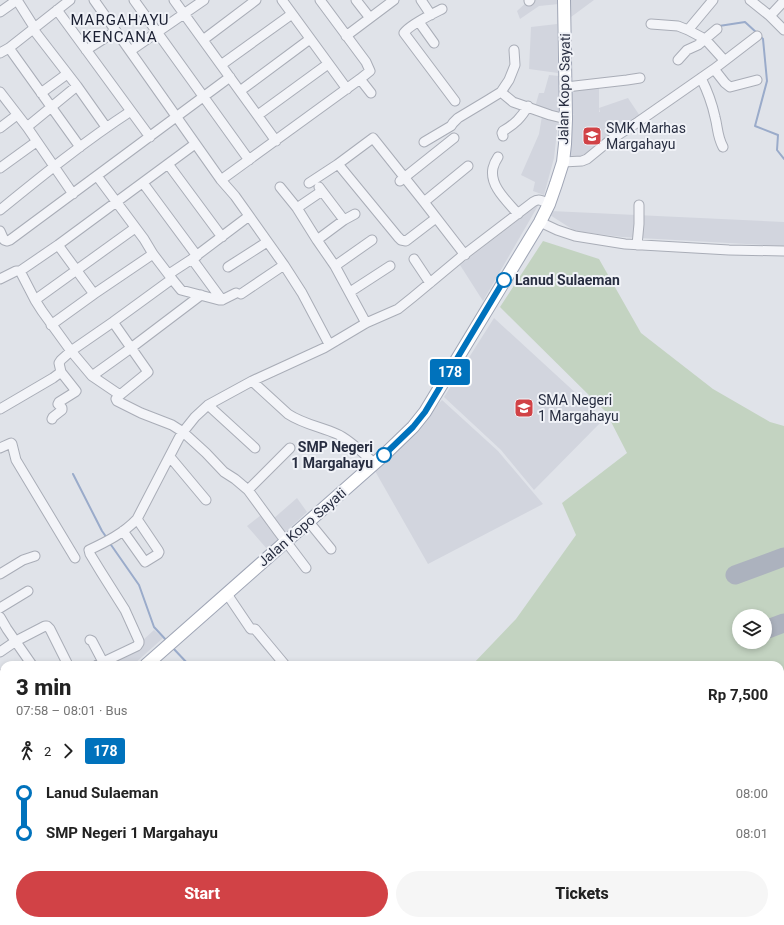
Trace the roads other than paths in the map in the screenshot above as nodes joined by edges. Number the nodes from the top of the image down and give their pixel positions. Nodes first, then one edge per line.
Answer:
1 (17, 0) edge
2 (70, 0) edge
3 (94, 0) edge
4 (134, 0) edge
5 (174, 0) edge
6 (204, 0) edge
7 (256, 0) edge
8 (282, 0) edge
9 (320, 0) edge
10 (356, 0) edge
11 (394, 0) edge
12 (421, 0) edge
13 (564, 0) edge
14 (713, 0) edge
15 (750, 0) edge
16 (784, 1) edge
17 (442, 9) dead end
18 (57, 10) junction
19 (0, 12) edge
20 (184, 14) junction
21 (292, 14) junction
22 (431, 15) junction
23 (770, 16) junction
24 (370, 18) junction
25 (419, 22) junction
26 (651, 24) dead end
27 (34, 28) junction
28 (717, 29) dead end
29 (688, 30) junction
30 (784, 30) edge
31 (116, 31) junction
32 (157, 32) junction
33 (346, 36) junction
34 (757, 36) dead end
35 (310, 39) junction
36 (705, 39) junction
37 (203, 40) junction
38 (434, 43) dead end
39 (9, 48) junction
40 (86, 50) junction
41 (514, 50) dead end
42 (130, 51) junction
43 (0, 53) edge
44 (678, 60) dead end
45 (724, 60) junction
46 (328, 64) junction
47 (221, 65) junction
48 (714, 69) junction
49 (67, 74) junction
50 (230, 77) junction
51 (640, 78) dead end
52 (701, 78) junction
53 (360, 79) junction
54 (757, 80) dead end
55 (77, 86) junction
56 (566, 87) junction
57 (347, 89) junction
58 (240, 91) junction
59 (0, 92) edge
60 (501, 92) junction
61 (41, 93) junction
62 (371, 93) dead end
63 (203, 96) junction
64 (455, 101) dead end
65 (52, 106) junction
66 (528, 106) junction
67 (131, 111) junction
68 (17, 115) junction
69 (258, 115) junction
70 (176, 117) junction
71 (566, 119) junction
72 (27, 127) junction
73 (106, 127) junction
74 (0, 128) edge
75 (502, 136) dead end
76 (150, 137) junction
77 (454, 138) dead end
78 (276, 141) junction
79 (36, 142) junction
80 (424, 142) dead end
81 (195, 144) junction
82 (80, 147) junction
83 (723, 147) dead end
84 (498, 157) dead end
85 (249, 160) junction
86 (563, 162) junction
87 (168, 164) junction
88 (338, 164) junction
89 (54, 166) junction
90 (468, 166) dead end
91 (0, 168) edge
92 (96, 176) junction
93 (221, 180) junction
94 (402, 180) junction
95 (143, 183) junction
96 (309, 183) dead end
97 (280, 187) dead end
98 (73, 194) junction
99 (116, 202) junction
100 (424, 202) junction
101 (549, 204) junction
102 (639, 205) dead end
103 (297, 208) junction
104 (0, 210) edge
105 (355, 214) dead end
106 (518, 214) junction
107 (249, 216) junction
108 (344, 220) junction
109 (434, 220) junction
110 (540, 222) junction
111 (135, 228) junction
112 (0, 231) edge
113 (222, 237) junction
114 (317, 240) junction
115 (372, 240) dead end
116 (267, 242) junction
117 (58, 245) junction
118 (637, 245) junction
119 (784, 251) edge
120 (153, 254) junction
121 (463, 256) junction
122 (194, 258) junction
123 (414, 259) dead end
124 (284, 265) junction
125 (335, 266) junction
126 (390, 266) dead end
127 (228, 267) dead end
128 (76, 270) junction
129 (18, 271) junction
130 (171, 277) junction
131 (0, 279) edge
132 (430, 283) junction
133 (181, 290) junction
134 (350, 292) junction
135 (94, 294) junction
136 (202, 295) junction
137 (35, 300) junction
138 (222, 300) junction
139 (189, 304) junction
140 (113, 322) junction
141 (366, 323) junction
142 (51, 325) junction
143 (329, 344) junction
144 (132, 348) junction
145 (71, 351) junction
146 (61, 372) junction
147 (92, 376) junction
148 (252, 381) junction
149 (118, 397) junction
150 (208, 405) junction
151 (0, 409) edge
152 (52, 419) dead end
153 (183, 432) junction
154 (0, 448) edge
155 (255, 448) dead end
156 (290, 448) dead end
157 (170, 457) junction
158 (374, 463) junction
159 (248, 490) junction
160 (206, 500) dead end
161 (137, 519) junction
162 (310, 522) junction
163 (123, 531) junction
164 (286, 541) junction
165 (330, 549) dead end
166 (35, 556) dead end
167 (75, 558) dead end
168 (306, 568) dead end
169 (0, 574) edge
170 (28, 591) dead end
171 (226, 594) junction
172 (0, 608) edge
173 (0, 617) edge
174 (4, 632) edge
175 (90, 640) dead end
176 (16, 641) junction
177 (0, 652) edge
178 (29, 661) edge
179 (66, 661) edge
180 (99, 661) edge
181 (106, 661) edge
182 (151, 661) edge
183 (282, 661) edge

1 - 19 street
1 - 27 street
2 - 18 street
3 - 31 street
4 - 32 street
5 - 20 street
6 - 20 street
7 - 37 street
8 - 21 street
9 - 33 street
10 - 24 street
11 - 24 street
12 - 22 street
13 - 56 main road, Jalan Kopo Sayati
14 - 29 street
15 - 23 street
16 - 23 street
17 - 22 street
18 - 27 street
18 - 40 street
20 - 32 street
20 - 37 street
21 - 35 street
21 - 47 street
22 - 25 street
23 - 30 street
24 - 33 street
25 - 38 street
25 - 64 street
26 - 29 street
27 - 39 street
27 - 49 street
28 - 36 street
29 - 36 street
31 - 40 street
31 - 42 street
32 - 42 street
32 - 63 street
33 - 53 street
34 - 45 street
35 - 46 street
35 - 58 street
36 - 44 street
36 - 45 street
37 - 47 street
39 - 43 street
39 - 61 street
40 - 67 street
41 - 60 street
42 - 70 street
45 - 48 street
46 - 57 street
46 - 69 street
47 - 50 street
48 - 52 street
48 - 54 street
49 - 55 street
49 - 61 street
50 - 58 street
50 - 63 street
51 - 56 street
52 - 83 street
52 - 86 street
53 - 57 street
53 - 62 street
55 - 65 street
55 - 73 street
56 - 71 main road, Jalan Kopo Sayati
57 - 78 street
58 - 69 street
59 - 68 street
60 - 66 street
60 - 80 street
61 - 65 street
63 - 70 street
63 - 85 street
65 - 72 street
65 - 82 street
66 - 71 street
66 - 75 street
67 - 73 street
67 - 76 street
68 - 72 street
68 - 74 street
69 - 78 street
70 - 76 street
70 - 81 street
71 - 86 main road, Jalan Kopo Sayati
72 - 79 street
73 - 82 street
76 - 92 street
77 - 94 street
78 - 85 street
79 - 89 street
79 - 91 street
81 - 87 street
81 - 93 street
82 - 89 street
84 - 106 street
85 - 93 street
86 - 101 main road, Jalan Kopo Sayati
87 - 95 street
87 - 113 street
88 - 94 street
88 - 96 street
88 - 109 street
89 - 98 street
89 - 104 street
90 - 100 street
92 - 98 street
92 - 99 street
93 - 107 street
94 - 100 street
94 - 109 street
95 - 99 street
95 - 122 street
97 - 103 street
98 - 112 street
99 - 111 street
99 - 117 street
100 - 109 street
101 - 106 street
101 - 110 main road, Jalan Kopo Sayati
102 - 118 street
103 - 108 street
103 - 114 street
105 - 108 street
106 - 121 street
107 - 113 street
107 - 116 street
108 - 114 street
109 - 121 street
110 - 118 street
110 - 158 main road, Jalan Kopo Sayati
111 - 120 street
111 - 128 street
113 - 122 street
114 - 125 street
115 - 125 street
116 - 124 street
116 - 127 street
117 - 128 street
117 - 129 street
118 - 119 street
120 - 130 street
120 - 135 street
121 - 132 street
122 - 130 street
122 - 138 street
123 - 132 street
124 - 138 street
124 - 143 street
125 - 134 street
126 - 134 street
128 - 135 street
128 - 137 street
129 - 131 street
129 - 137 street
130 - 133 street
130 - 140 street
132 - 141 street
133 - 136 street
133 - 139 street
134 - 141 street
135 - 142 street
136 - 138 street
136 - 139 street
137 - 142 street
139 - 144 street
140 - 144 street
140 - 145 street
141 - 143 street
142 - 145 street
143 - 148 street
144 - 147 street
144 - 149 street
145 - 146 street
145 - 147 street
146 - 151 street
146 - 152 street
147 - 149 street
148 - 150 street
148 - 158 street
149 - 153 street
150 - 153 street
150 - 155 street
153 - 157 street
153 - 159 street
154 - 167 street
156 - 159 street
157 - 160 street
157 - 161 street
158 - 162 main road, Jalan Kopo Sayati
159 - 164 street
161 - 163 street
161 - 163 street
162 - 164 main road, Jalan Kopo Sayati
162 - 165 street
163 - 181 street
164 - 168 street
164 - 171 main road, Jalan Kopo Sayati
166 - 169 street
170 - 172 street
171 - 182 main road, Jalan Kopo Sayati
171 - 183 street
173 - 174 street
174 - 176 street
175 - 180 street
176 - 177 street
176 - 178 street
176 - 179 street

